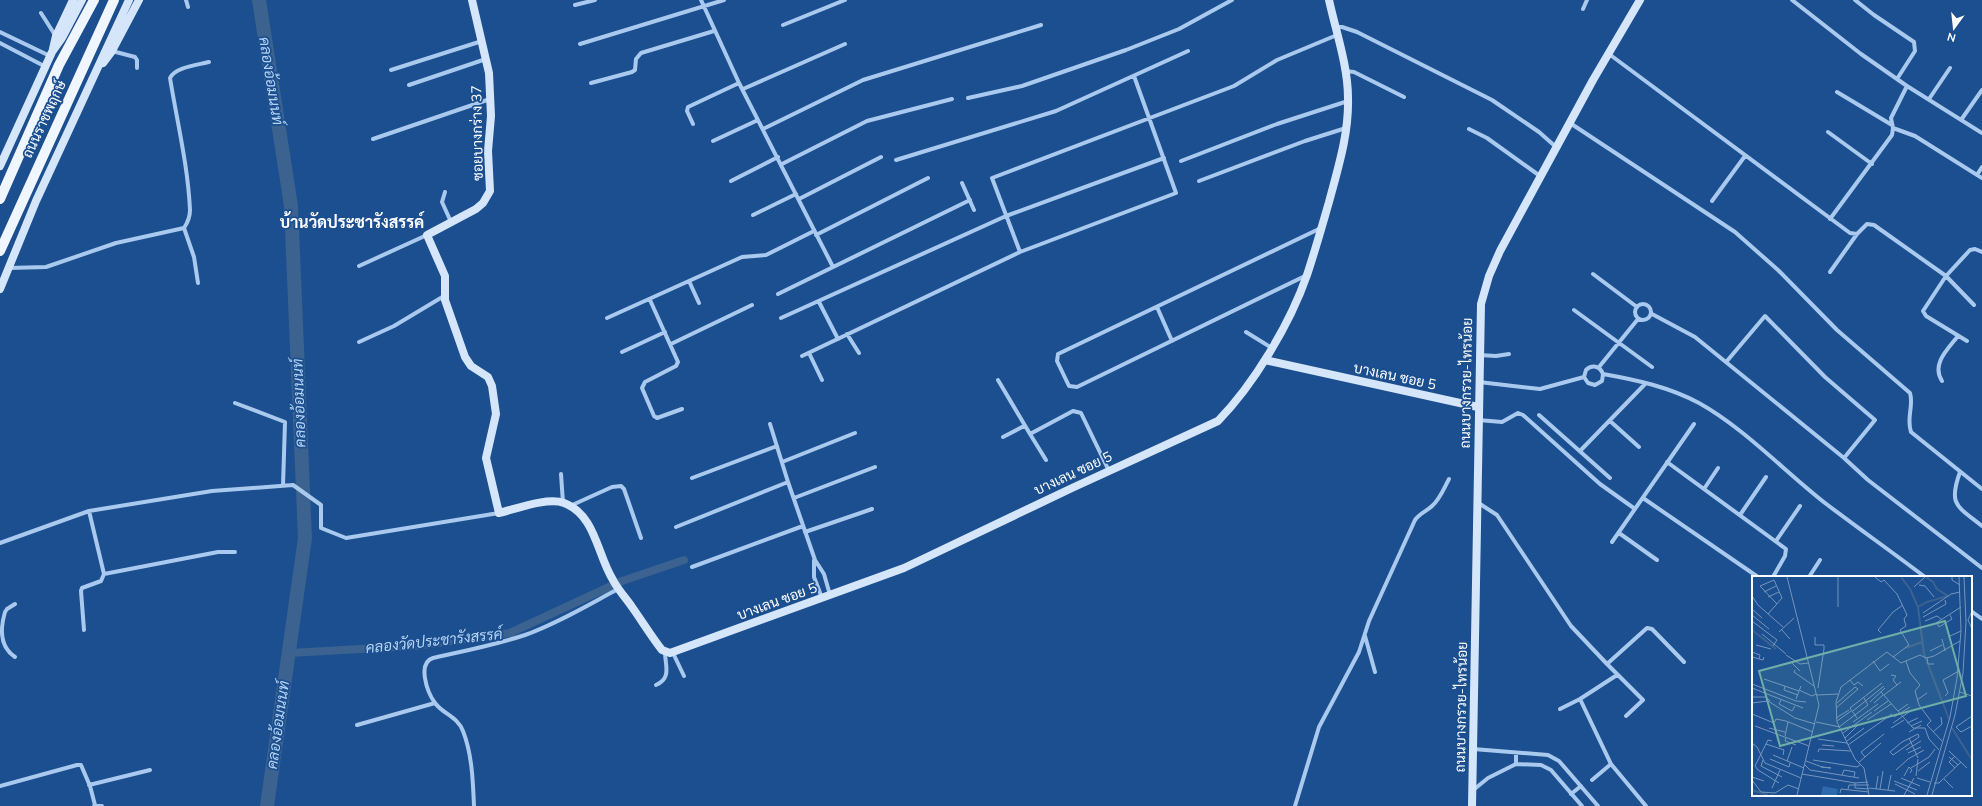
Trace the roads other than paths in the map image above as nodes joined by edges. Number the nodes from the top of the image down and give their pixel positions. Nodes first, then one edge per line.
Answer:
1 (73, 0) edge
2 (82, 0) edge
3 (94, 0) edge
4 (114, 0) edge
5 (129, 0) edge
6 (139, 0) edge
7 (186, 0) edge
8 (472, 0) edge
9 (594, 0) edge
10 (701, 0) edge
11 (724, 0) edge
12 (845, 0) edge
13 (1232, 0) edge
14 (1329, 0) edge
15 (1587, 0) edge
16 (1640, 0) edge
17 (1792, 0) edge
18 (1855, 0) edge
19 (575, 6) dead end
20 (704, 6) junction
21 (188, 7) dead end
22 (1583, 9) dead end
23 (41, 13) dead end
24 (783, 25) dead end
25 (1041, 25) dead end
26 (714, 31) junction
27 (1336, 31) junction
28 (0, 32) edge
29 (6, 35) junction
30 (56, 36) junction
31 (482, 41) junction
32 (0, 44) edge
33 (580, 44) dead end
34 (845, 44) dead end
35 (112, 51) junction
36 (1188, 51) dead end
37 (52, 54) junction
38 (1609, 54) junction
39 (486, 59) junction
40 (209, 62) dead end
41 (46, 67) junction
42 (137, 68) dead end
43 (1950, 68) dead end
44 (391, 70) dead end
45 (1345, 71) junction
46 (93, 76) junction
47 (1134, 76) junction
48 (1897, 79) junction
49 (591, 83) dead end
50 (739, 83) junction
51 (409, 85) dead end
52 (1907, 86) junction
53 (743, 89) junction
54 (1982, 90) edge
55 (1837, 92) dead end
56 (1404, 97) dead end
57 (968, 98) dead end
58 (490, 99) junction
59 (952, 99) dead end
60 (1929, 99) junction
61 (1348, 101) junction
62 (1149, 118) junction
63 (758, 120) junction
64 (1961, 120) junction
65 (1570, 123) junction
66 (693, 124) dead end
67 (1893, 126) junction
68 (1346, 128) junction
69 (763, 129) junction
70 (1469, 130) dead end
71 (1828, 132) dead end
72 (1982, 133) edge
73 (373, 139) dead end
74 (713, 141) dead end
75 (1556, 147) junction
76 (881, 156) dead end
77 (1745, 156) junction
78 (778, 157) junction
79 (1164, 158) junction
80 (896, 160) dead end
81 (1181, 161) dead end
82 (782, 164) junction
83 (1872, 164) junction
84 (0, 166) edge
85 (1982, 167) edge
86 (1977, 175) junction
87 (1540, 176) junction
88 (928, 178) dead end
89 (1982, 178) edge
90 (731, 181) dead end
91 (1199, 182) dead end
92 (962, 183) dead end
93 (445, 192) dead end
94 (796, 194) junction
95 (0, 198) edge
96 (799, 199) junction
97 (970, 200) junction
98 (1712, 201) dead end
99 (974, 210) dead end
100 (754, 215) dead end
101 (1006, 216) junction
102 (1830, 219) junction
103 (451, 222) junction
104 (184, 228) junction
105 (1321, 228) junction
106 (815, 233) junction
107 (1857, 234) junction
108 (427, 236) junction
109 (0, 251) edge
110 (1020, 252) junction
111 (1982, 252) edge
112 (359, 266) dead end
113 (833, 267) junction
114 (9, 268) junction
115 (1830, 272) dead end
116 (1593, 274) dead end
117 (1307, 275) junction
118 (1946, 276) junction
119 (689, 281) junction
120 (198, 283) dead end
121 (0, 289) edge
122 (778, 294) dead end
123 (444, 296) junction
124 (650, 300) junction
125 (819, 302) junction
126 (699, 303) dead end
127 (752, 305) dead end
128 (1974, 305) dead end
129 (1157, 307) junction
130 (1637, 307) junction
131 (1574, 310) dead end
132 (1652, 314) junction
133 (607, 318) dead end
134 (781, 318) dead end
135 (1638, 319) junction
136 (665, 332) junction
137 (1246, 332) dead end
138 (848, 334) junction
139 (1958, 336) junction
140 (838, 339) junction
141 (1172, 341) junction
142 (1967, 341) dead end
143 (359, 342) dead end
144 (1619, 343) junction
145 (671, 344) junction
146 (1273, 348) junction
147 (622, 352) dead end
148 (809, 353) junction
149 (859, 353) dead end
150 (1509, 354) dead end
151 (1479, 355) junction
152 (802, 356) dead end
153 (1265, 360) junction
154 (1727, 362) junction
155 (1652, 367) dead end
156 (1599, 368) junction
157 (1603, 374) junction
158 (1584, 377) junction
159 (822, 380) dead end
160 (998, 380) dead end
161 (1942, 380) dead end
162 (1478, 382) junction
163 (1646, 383) junction
164 (235, 404) dead end
165 (1478, 407) junction
166 (682, 409) dead end
167 (1539, 415) dead end
168 (1478, 420) junction
169 (1610, 421) junction
170 (770, 424) dead end
171 (1694, 424) dead end
172 (1024, 426) junction
173 (855, 433) dead end
174 (1030, 434) junction
175 (1002, 437) dead end
176 (777, 446) junction
177 (1639, 447) dead end
178 (1580, 452) junction
179 (1844, 458) junction
180 (1046, 460) dead end
181 (782, 462) junction
182 (1667, 462) junction
183 (875, 467) dead end
184 (1718, 468) dead end
185 (1109, 471) junction
186 (1960, 472) junction
187 (560, 474) dead end
188 (1766, 477) dead end
189 (692, 478) dead end
190 (1610, 478) dead end
191 (1449, 479) dead end
192 (788, 482) junction
193 (283, 486) junction
194 (1982, 488) edge
195 (1704, 489) junction
196 (794, 498) junction
197 (1643, 498) junction
198 (1477, 502) junction
199 (567, 504) junction
200 (1800, 506) dead end
201 (872, 508) dead end
202 (1635, 509) junction
203 (89, 511) junction
204 (499, 513) junction
205 (1740, 515) junction
206 (803, 526) junction
207 (1982, 526) edge
208 (676, 527) dead end
209 (805, 532) junction
210 (1619, 533) junction
211 (641, 538) dead end
212 (1776, 541) junction
213 (1612, 542) dead end
214 (0, 543) edge
215 (235, 552) dead end
216 (814, 560) junction
217 (1657, 560) dead end
218 (1820, 560) dead end
219 (692, 567) dead end
220 (1982, 568) edge
221 (104, 574) junction
222 (1757, 576) edge
223 (1774, 576) edge
224 (1810, 576) edge
225 (1924, 576) edge
226 (617, 586) junction
227 (830, 595) junction
228 (822, 598) junction
229 (15, 604) dead end
230 (1972, 612) edge
231 (1982, 619) edge
232 (84, 630) dead end
233 (1365, 635) junction
234 (1, 639) edge
235 (664, 652) junction
236 (674, 653) junction
237 (15, 657) dead end
238 (1684, 662) dead end
239 (1606, 664) junction
240 (1375, 672) dead end
241 (1617, 675) junction
242 (684, 676) dead end
243 (656, 685) dead end
244 (1580, 699) junction
245 (435, 703) junction
246 (1560, 708) dead end
247 (1626, 716) dead end
248 (357, 725) dead end
249 (1473, 749) junction
250 (1516, 753) junction
251 (1516, 764) junction
252 (1611, 764) junction
253 (150, 770) dead end
254 (1592, 780) dead end
255 (89, 785) junction
256 (0, 786) edge
257 (1581, 786) junction
258 (1472, 792) junction
259 (1572, 794) junction
260 (94, 806) edge
261 (102, 806) edge
262 (474, 806) edge
263 (1295, 806) edge
264 (1472, 806) edge
265 (1582, 806) edge
266 (1598, 806) edge
267 (1646, 806) edge

1 - 30 street
2 - 37 street
3 - 95 main road, ถนนราชพฤกษ์
4 - 109 main road, ถนนราชพฤกษ์
5 - 46 street
6 - 35 street
7 - 21 street
8 - 31 street, ซอยบางกร่าง 37
9 - 19 street
10 - 20 street
11 - 20 street
12 - 24 street
13 - 57 street
14 - 27 street
15 - 22 street
16 - 38 street, ถนนบางกรวย-ไทรน้อย
17 - 48 street
18 - 48 street
20 - 26 street
20 - 33 street
23 - 30 street
25 - 69 street
26 - 49 street
26 - 50 street
27 - 45 street
27 - 62 street
27 - 75 street
28 - 29 street
29 - 32 street
29 - 37 street
30 - 37 street
31 - 39 street, ซอยบางกร่าง 37
31 - 44 street
32 - 41 street
34 - 53 street
35 - 42 street
35 - 46 street
36 - 47 street
37 - 41 street
38 - 65 street, ถนนบางกรวย-ไทรน้อย
38 - 77 street
39 - 51 street
39 - 58 street, ซอยบางกร่าง 37
40 - 104 street
41 - 84 street
43 - 60 street
45 - 56 street
45 - 61 street
46 - 114 street
47 - 62 street
47 - 80 street
48 - 52 street
50 - 53 street
50 - 66 street
52 - 60 street
52 - 67 street
53 - 63 street
54 - 64 street
55 - 67 street
58 - 73 street
58 - 103 street, ซอยบางกร่าง 37
59 - 82 street
60 - 64 street
61 - 68 street
61 - 81 street
62 - 79 street
62 - 101 street
63 - 69 street
63 - 74 street
64 - 72 street
65 - 75 street, ถนนบางกรวย-ไทรน้อย
65 - 186 street
67 - 83 street
67 - 86 street
68 - 91 street
68 - 105 street
69 - 78 street
70 - 87 street
71 - 83 street
75 - 87 street, ถนนบางกรวย-ไทรน้อย
76 - 96 street
77 - 98 street
77 - 102 street
78 - 82 street
78 - 90 street
79 - 101 street
79 - 110 street
82 - 94 street
83 - 102 street
85 - 86 street
86 - 89 street
87 - 151 street, ถนนบางกรวย-ไทรน้อย
88 - 106 street
92 - 97 street
93 - 103 street
94 - 96 street
94 - 100 street
96 - 106 street
97 - 99 street
97 - 113 street
101 - 110 street
101 - 125 street
102 - 107 street
103 - 108 street, ซอยบางกร่าง 37
104 - 114 street
104 - 120 street
105 - 117 street
105 - 129 street
106 - 113 street
106 - 119 street
107 - 115 street
107 - 118 street
108 - 112 street
108 - 123 street
110 - 138 street
111 - 118 street
113 - 122 street
114 - 121 street
116 - 130 street
117 - 141 street
117 - 146 street
118 - 128 street
118 - 139 street
119 - 124 street
119 - 126 street
123 - 143 street
123 - 204 street
124 - 133 street
124 - 136 street
125 - 134 street
125 - 140 street
127 - 145 street
129 - 141 street
129 - 141 street
130 - 132 street
130 - 135 street
131 - 144 street
132 - 135 street
132 - 154 street
135 - 144 street
136 - 145 street
136 - 147 street
137 - 146 street
138 - 140 street
138 - 149 street
139 - 142 street
139 - 161 street
140 - 148 street
144 - 155 street
144 - 156 street
145 - 166 street
146 - 153 street
148 - 152 street
148 - 159 street
150 - 151 street
151 - 162 street, ถนนบางกรวย-ไทรน้อย
153 - 165 street, บางเลน ซอย 5
153 - 185 street, บางเลน ซอย 5
154 - 179 street
154 - 179 street
156 - 157 street
156 - 158 street
157 - 158 street
157 - 163 street
158 - 162 street
160 - 172 street
162 - 165 street, ถนนบางกรวย-ไทรน้อย
163 - 169 street
163 - 225 street
164 - 193 street
165 - 168 street, ถนนบางกรวย-ไทรน้อย
167 - 178 street
168 - 198 street, ถนนบางกรวย-ไทรน้อย
168 - 202 street
169 - 177 street
169 - 178 street
170 - 176 street
171 - 182 street
172 - 174 street
172 - 175 street
173 - 181 street
174 - 180 street
174 - 185 street
176 - 181 street
176 - 189 street
178 - 190 street
179 - 220 street
181 - 192 street
182 - 195 street
182 - 197 street
183 - 196 street
184 - 195 street
185 - 227 street, บางเลน ซอย 5
186 - 194 street
186 - 207 street
187 - 199 street
188 - 205 street
191 - 233 street
192 - 196 street
192 - 208 street
193 - 203 street
193 - 204 street
195 - 205 street
196 - 206 street
197 - 202 street
197 - 222 street
198 - 239 street
198 - 249 street, ถนนบางกรวย-ไทรน้อย
199 - 204 street
199 - 211 street
199 - 226 street
200 - 212 street
201 - 209 street
202 - 210 street
203 - 214 street
203 - 221 street
205 - 212 street
206 - 209 street
206 - 219 street
209 - 216 street
210 - 213 street
210 - 217 street
212 - 223 street
215 - 221 street
216 - 227 street
216 - 228 street
218 - 224 street
221 - 232 street
226 - 235 street
226 - 245 street
227 - 228 street, บางเลน ซอย 5
228 - 236 street, บางเลน ซอย 5
229 - 234 street
230 - 231 street
233 - 240 street
233 - 263 street
234 - 237 street
235 - 236 street, บางเลน ซอย 5
235 - 243 street
236 - 242 street
238 - 239 street
239 - 241 street
241 - 244 street
241 - 247 street
244 - 246 street
244 - 252 street
245 - 248 street
245 - 262 street
249 - 250 street
249 - 258 street, ถนนบางกรวย-ไทรน้อย
250 - 251 street
250 - 257 street
251 - 258 street
251 - 259 street
252 - 254 street
252 - 267 street
253 - 255 street
255 - 256 street
255 - 260 street
257 - 259 street
257 - 266 street
258 - 264 street, ถนนบางกรวย-ไทรน้อย
259 - 265 street
260 - 261 street

